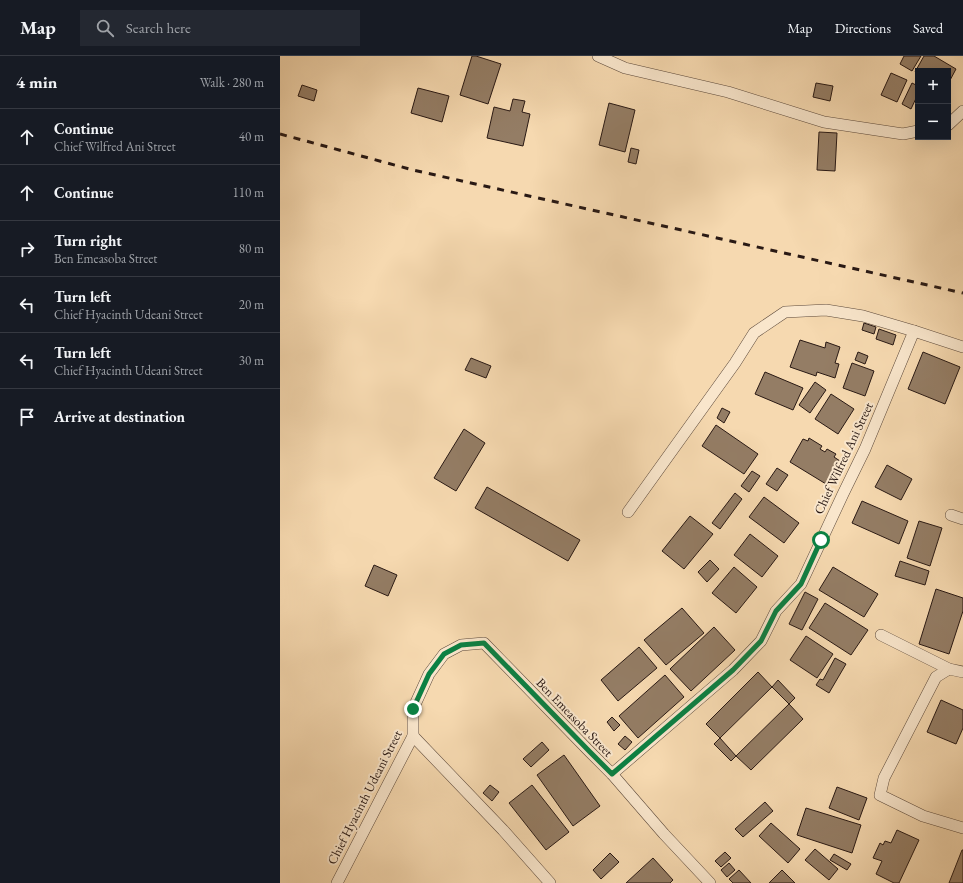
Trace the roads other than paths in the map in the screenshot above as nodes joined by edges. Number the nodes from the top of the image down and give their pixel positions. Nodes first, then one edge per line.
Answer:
1 (598, 56) edge
2 (963, 111) edge
3 (951, 122) edge
4 (915, 132) edge
5 (914, 331) junction
6 (963, 347) edge
7 (628, 512) dead end
8 (951, 516) dead end
9 (963, 519) edge
10 (881, 635) dead end
11 (484, 643) joint
12 (949, 669) junction
13 (963, 672) edge
14 (413, 736) junction
15 (612, 774) junction
16 (963, 828) edge
17 (337, 883) edge
18 (550, 883) edge
19 (710, 883) edge

1 - 4 street
2 - 3 street
5 - 6 street
5 - 7 street
5 - 15 street, Chief Wilfred Ani Street
8 - 9 street
10 - 12 street
11 - 14 street, Chief Hyacinth Udeani Street
11 - 15 street, Ben Emeasoba Street
12 - 13 street
12 - 16 street
14 - 17 street, Chief Hyacinth Udeani Street
14 - 18 street
15 - 19 street, Ben Emeasoba Street

